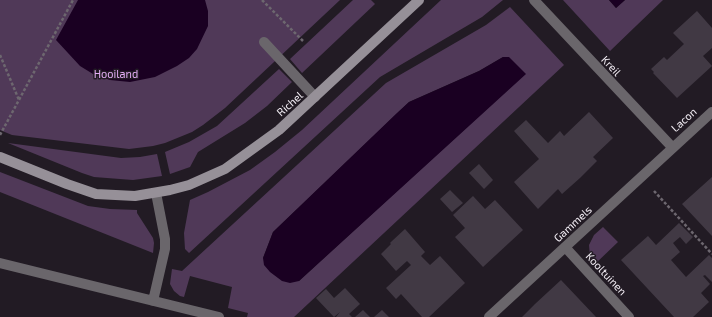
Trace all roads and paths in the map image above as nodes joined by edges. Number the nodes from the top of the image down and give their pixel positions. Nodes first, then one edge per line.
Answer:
1 (73, 0) edge
2 (262, 0) edge
3 (419, 0) edge
4 (534, 0) edge
5 (302, 41) dead end
6 (264, 42) dead end
7 (0, 54) edge
8 (315, 97) junction
9 (19, 100) junction
10 (712, 112) edge
11 (0, 135) edge
12 (672, 147) junction
13 (0, 157) edge
14 (641, 177) junction
15 (156, 193) junction
16 (565, 247) junction
17 (712, 254) edge
18 (0, 263) edge
19 (154, 301) junction
20 (219, 317) edge
21 (489, 317) edge
22 (630, 317) edge

1 - 9 path
2 - 5 path
3 - 8 street, Richel
4 - 12 street, Kreil
6 - 8 street
7 - 9 path
8 - 15 street, Richel
9 - 11 path
10 - 12 street, Lacon
12 - 14 street, Gammels
13 - 15 street, Richel
14 - 16 street, Gammels
14 - 17 path
15 - 19 street
16 - 21 street, Gammels
16 - 22 street, Kooltuinen
18 - 19 street
19 - 20 street

